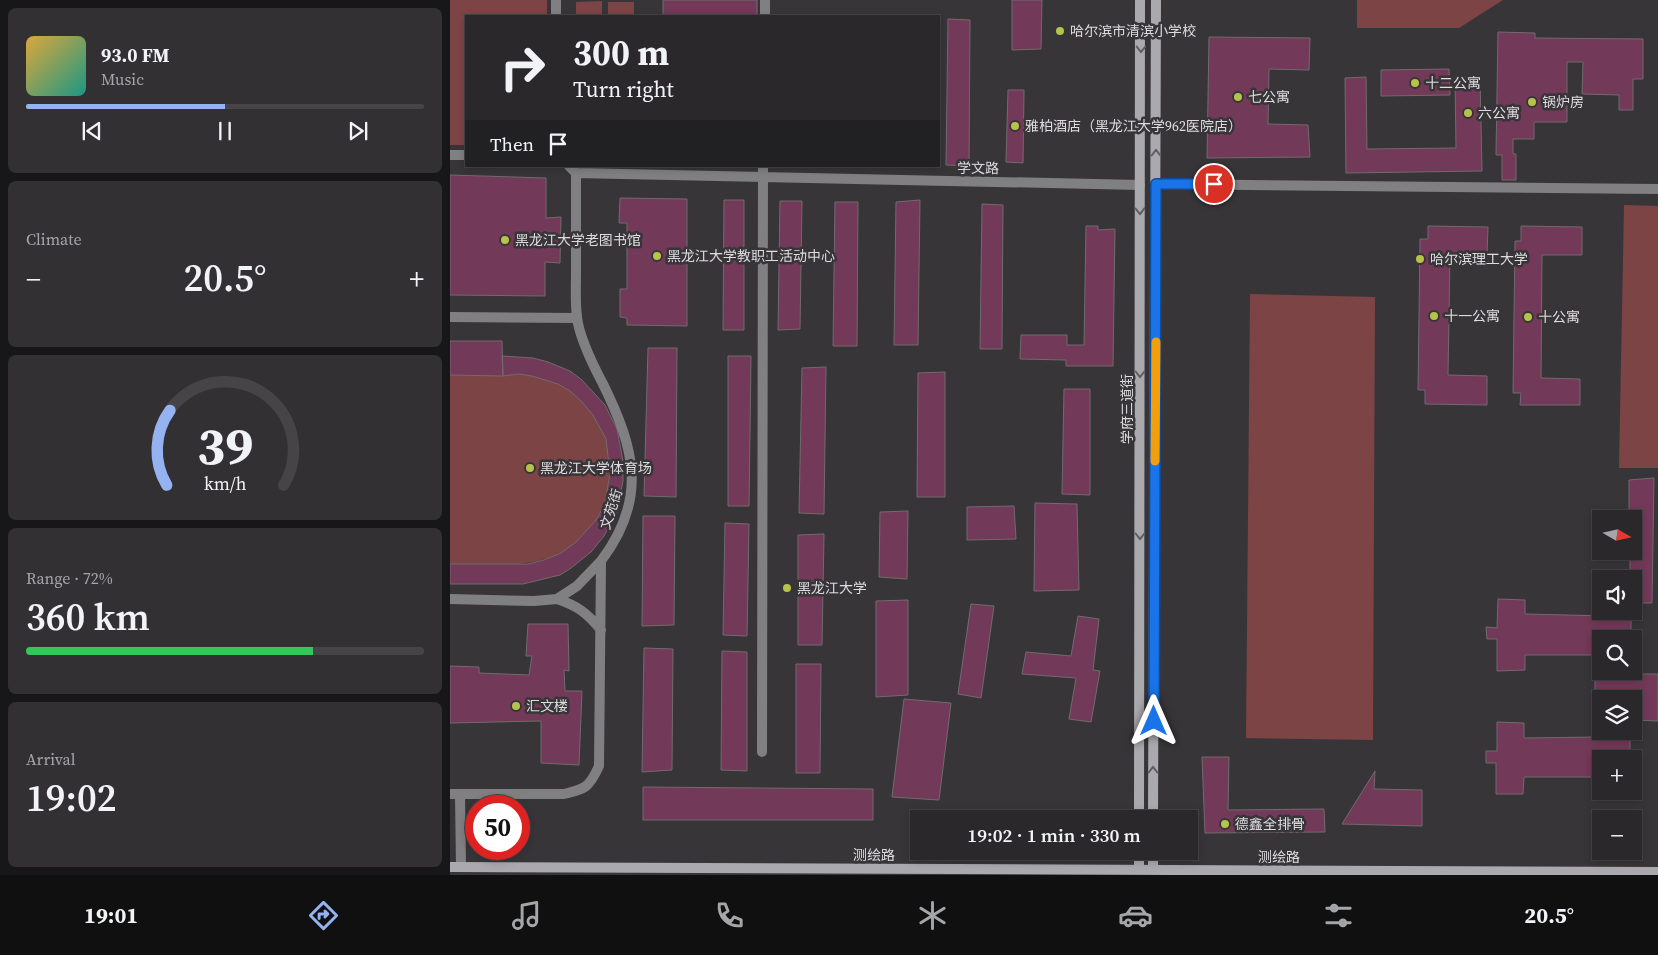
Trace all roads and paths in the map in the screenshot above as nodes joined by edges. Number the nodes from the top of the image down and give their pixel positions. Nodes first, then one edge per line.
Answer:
1 (556, 0) edge
2 (765, 0) edge
3 (1140, 0) edge
4 (1156, 0) edge
5 (556, 15) edge
6 (765, 15) edge
7 (450, 154) edge
8 (465, 155) edge
9 (573, 170) edge
10 (763, 171) edge
11 (1156, 184) junction
12 (1140, 185) junction
13 (1658, 189) edge
14 (450, 317) edge
15 (576, 318) junction
16 (601, 561) junction
17 (450, 599) edge
18 (557, 599) junction
19 (601, 630) junction
20 (762, 752) dead end
21 (455, 794) edge
22 (1140, 810) edge
23 (1153, 810) edge
24 (1153, 860) edge
25 (455, 867) edge
26 (1139, 872) edge
27 (1658, 872) edge
28 (1153, 873) edge

1 - 5 street
2 - 6 street
3 -> 12 main road, 学府三道街
11 -> 4 main road, 学府三道街
7 - 8 street
9 - 10 street, 学文路
9 - 15 street, 文苑街
10 - 12 street, 学文路
10 - 20 street
11 - 13 street
23 -> 11 main road, 学府三道街
12 -> 22 main road, 学府三道街
14 - 15 street
15 - 16 street, 文苑街
16 - 18 street, 文苑街
16 - 19 street
17 - 18 street
18 - 19 street
19 - 21 street
21 - 25 street
24 - 28 main road
25 - 26 main road, 测绘路
26 - 28 main road, 测绘路
27 - 28 main road, 测绘路

